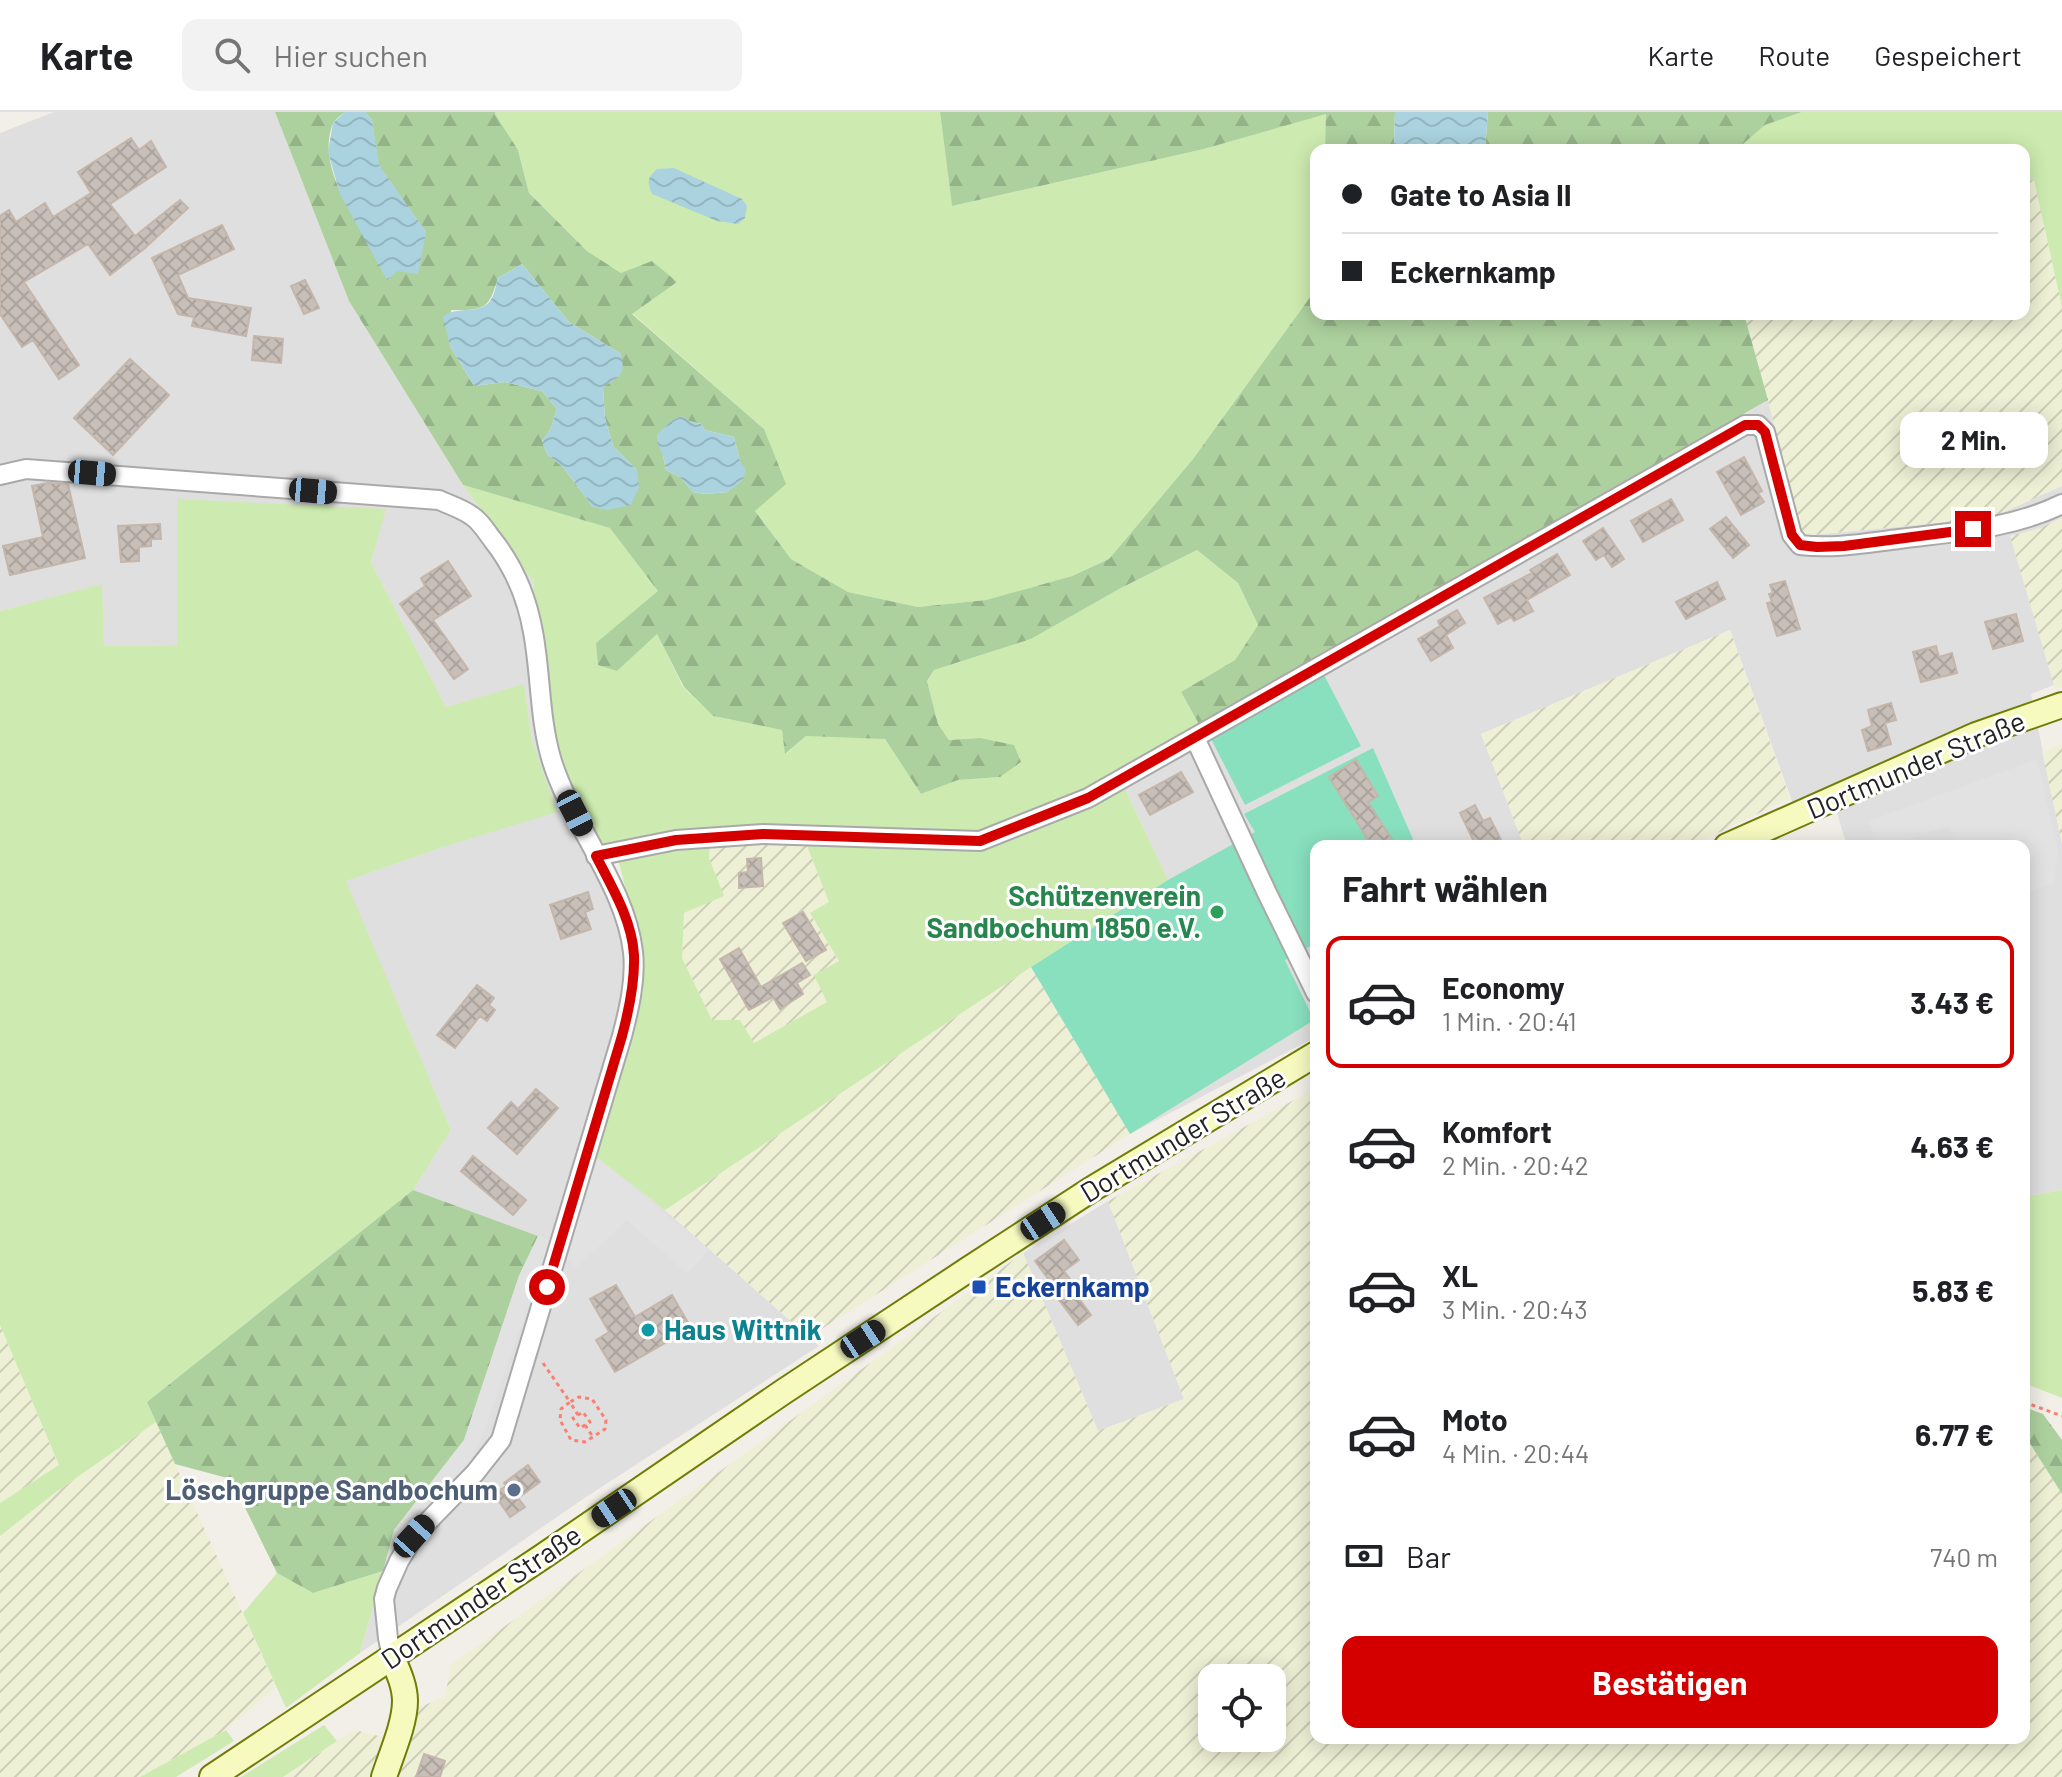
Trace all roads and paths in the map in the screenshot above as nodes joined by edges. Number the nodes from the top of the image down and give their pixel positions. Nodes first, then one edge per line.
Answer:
1 (0, 475) edge
2 (2062, 504) edge
3 (2062, 705) edge
4 (1195, 738) junction
5 (1740, 840) edge
6 (596, 856) junction
7 (1310, 981) edge
8 (1310, 1058) edge
9 (530, 1343) junction
10 (570, 1402) junction
11 (2030, 1404) edge
12 (2062, 1416) edge
13 (593, 1437) junction
14 (392, 1657) junction
15 (212, 1777) edge
16 (384, 1777) edge

1 - 6 street
2 - 4 street
3 - 5 main road, Dortmunder Straße
4 - 6 street
4 - 7 street
6 - 9 street
8 - 14 main road, Dortmunder Straße
9 - 10 path
9 - 14 street
10 - 13 path
10 - 13 path
10 - 13 path
11 - 12 path
14 - 15 main road, Dortmunder Straße
14 - 16 main road

